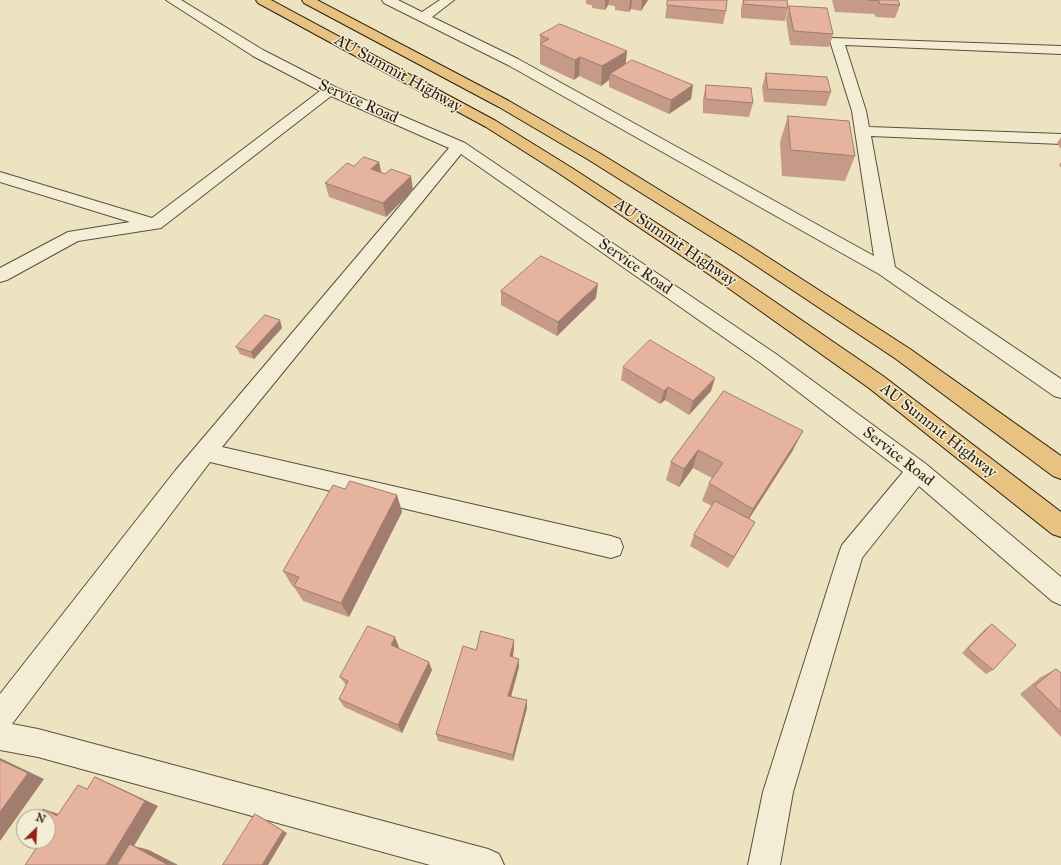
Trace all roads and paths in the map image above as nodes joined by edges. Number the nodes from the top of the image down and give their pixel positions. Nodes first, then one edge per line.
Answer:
1 (172, 0) edge
2 (262, 0) edge
3 (308, 0) edge
4 (388, 0) edge
5 (448, 0) edge
6 (423, 17) junction
7 (1061, 50) edge
8 (330, 90) junction
9 (862, 131) junction
10 (1061, 139) edge
11 (459, 146) junction
12 (0, 177) edge
13 (155, 224) junction
14 (886, 270) junction
15 (0, 276) edge
16 (1061, 390) edge
17 (205, 452) junction
18 (1061, 469) edge
19 (918, 471) junction
20 (1061, 526) edge
21 (611, 547) dead end
22 (1061, 592) edge
23 (0, 717) edge
24 (0, 736) edge
25 (488, 865) edge
26 (764, 865) edge

1 - 8 street, Service Road
2 - 20 main road, AU Summit Highway
3 - 18 main road, AU Summit Highway
4 - 6 street
5 - 6 street
6 - 14 street
7 - 9 street
8 - 11 street, Service Road
8 - 13 street
9 - 10 street
9 - 14 street
11 - 17 street
11 - 19 street, Service Road
12 - 13 street
13 - 15 street
14 - 16 street
17 - 21 street
17 - 23 street
19 - 22 street, Service Road
19 - 26 street
24 - 25 street

